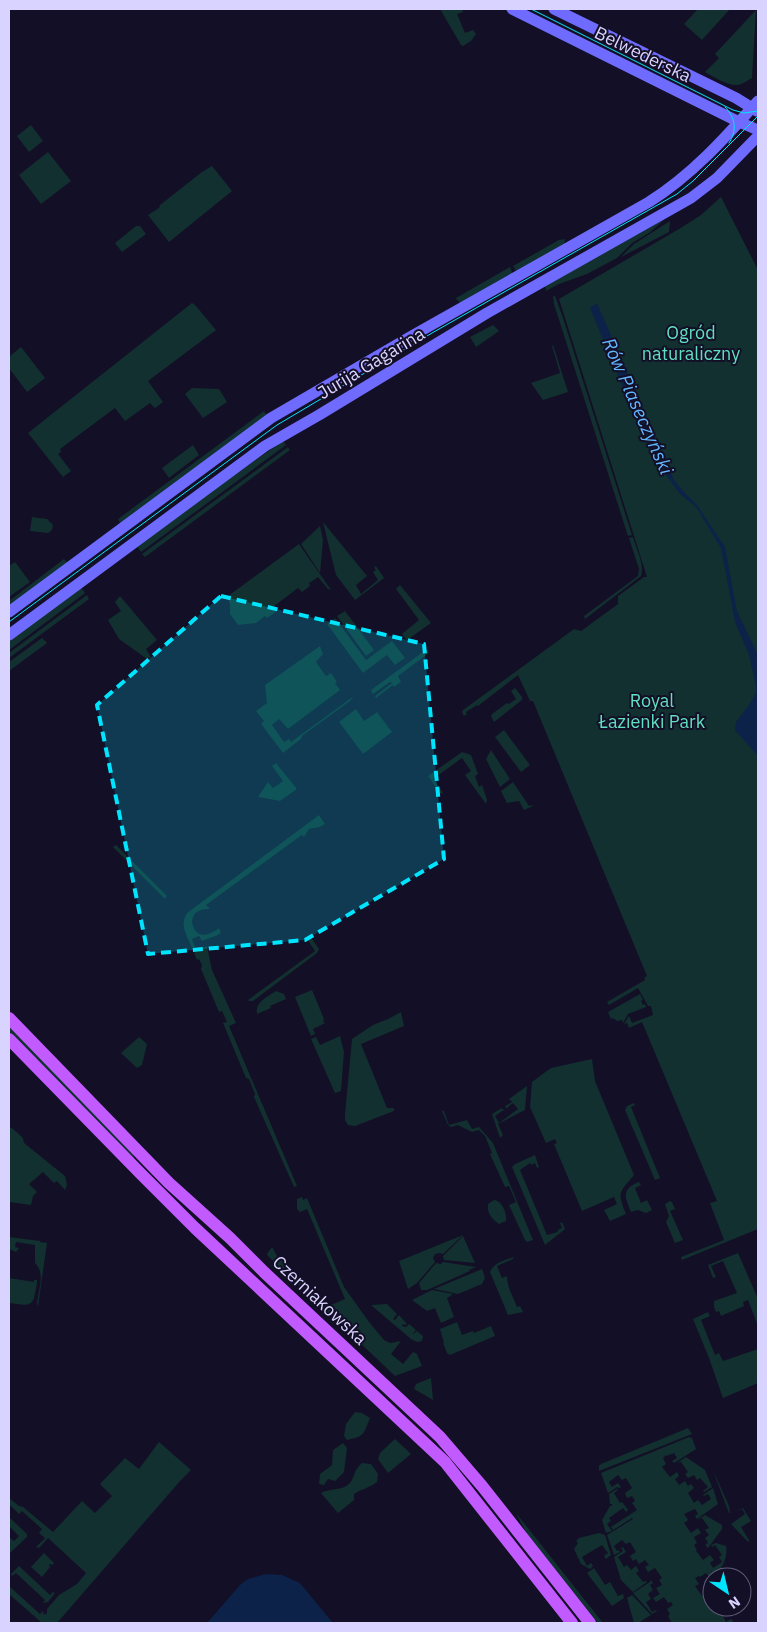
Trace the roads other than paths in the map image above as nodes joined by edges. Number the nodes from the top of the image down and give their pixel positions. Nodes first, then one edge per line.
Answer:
1 (512, 9) edge
2 (554, 9) edge
3 (756, 107) edge
4 (739, 122) junction
5 (758, 130) edge
6 (758, 136) edge
7 (9, 612) edge
8 (9, 635) edge
9 (9, 1018) edge
10 (9, 1039) edge
11 (572, 1623) edge
12 (590, 1623) edge

1 - 4 main road, Belwederska
2 - 3 main road, Belwederska
3 - 4 main road, Jurija Gagarina
4 - 5 main road, Belwederska
4 - 7 main road, Jurija Gagarina
6 - 8 main road, Jurija Gagarina
9 - 12 main road, Czerniakowska
10 - 11 main road, Czerniakowska

